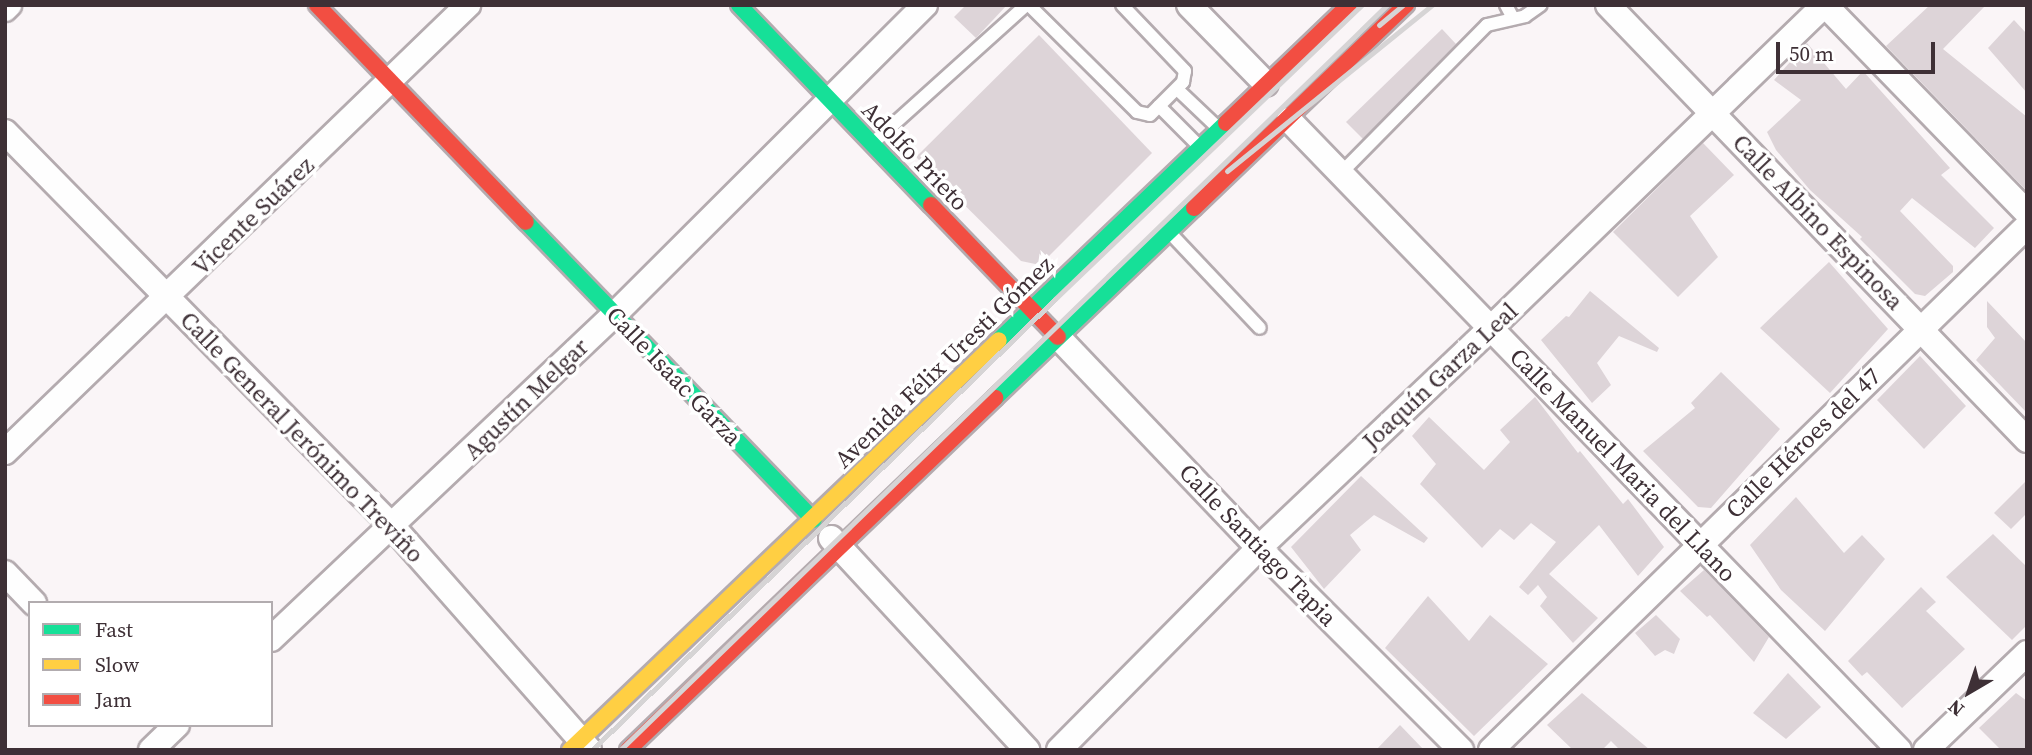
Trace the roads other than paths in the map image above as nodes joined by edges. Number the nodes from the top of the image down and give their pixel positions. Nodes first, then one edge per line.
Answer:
1 (317, 5) edge
2 (468, 5) edge
3 (739, 5) edge
4 (925, 5) edge
5 (1027, 5) edge
6 (1122, 5) edge
7 (1189, 5) edge
8 (1349, 5) edge
9 (1406, 5) edge
10 (1506, 5) edge
11 (1541, 5) edge
12 (1608, 5) edge
13 (1824, 5) edge
14 (1331, 15) edge
15 (1513, 18) junction
16 (391, 82) junction
17 (1266, 83) junction
18 (1177, 89) junction
19 (830, 100) junction
20 (1159, 106) junction
21 (1713, 113) junction
22 (1289, 120) junction
23 (1219, 130) junction
24 (5, 132) edge
25 (871, 145) junction
26 (1201, 148) junction
27 (1341, 173) junction
28 (2027, 213) edge
29 (2027, 226) edge
30 (1170, 232) junction
31 (167, 299) junction
32 (1030, 308) junction
33 (614, 315) junction
34 (1260, 328) dead end
35 (1491, 328) junction
36 (1921, 330) junction
37 (1058, 337) junction
38 (2027, 440) edge
39 (5, 452) edge
40 (814, 520) junction
41 (393, 527) junction
42 (1700, 544) junction
43 (840, 547) junction
44 (1259, 548) junction
45 (5, 573) edge
46 (32, 601) edge
47 (273, 637) edge
48 (2027, 653) edge
49 (580, 747) edge
50 (628, 750) edge
51 (1027, 750) edge
52 (1059, 750) edge
53 (1461, 750) edge
54 (1491, 750) edge
55 (1899, 750) edge
56 (1926, 750) edge

1 - 16 main road, Calle Isaac Garza
2 - 16 street, Vicente Suárez
3 - 19 main road, Adolfo Prieto
4 - 19 street, Agustín Melgar
5 - 20 lane
5 - 25 lane
6 - 18 lane
7 - 17 street
8 - 14 main road, Avenida Félix Uresti Gómez
9 - 22 main road
10 - 15 lane
11 - 15 lane
12 - 21 street, Calle Albino Espinosa
13 - 21 street, Joaquín Garza Leal
13 - 28 street
14 - 17 main road, Avenida Félix Uresti Gómez
15 - 27 lane
16 - 31 street, Vicente Suárez
16 - 33 main road, Calle Isaac Garza
17 - 23 main road, Avenida Félix Uresti Gómez
18 - 20 lane
18 - 23 lane
19 - 25 main road, Adolfo Prieto
19 - 33 street, Agustín Melgar
20 - 26 lane
21 - 35 street, Joaquín Garza Leal
21 - 36 street, Calle Albino Espinosa
22 - 27 street, Calle Manuel Maria del Llano
22 - 30 main road
23 - 26 main road, Avenida Félix Uresti Gómez
24 - 31 street, Calle General Jerónimo Treviño
25 - 32 main road, Adolfo Prieto
26 - 32 main road, Avenida Félix Uresti Gómez
27 - 35 street, Calle Manuel Maria del Llano
29 - 36 street, Calle Héroes del 47
30 - 34 lane
30 - 37 main road
31 - 39 street, Vicente Suárez
31 - 41 street, Calle General Jerónimo Treviño
32 - 37 main road, Adolfo Prieto
32 - 40 main road, Avenida Félix Uresti Gómez
33 - 40 main road, Calle Isaac Garza
33 - 41 street, Agustín Melgar
35 - 42 street, Calle Manuel Maria del Llano
35 - 44 street, Joaquín Garza Leal
36 - 38 street, Calle Albino Espinosa
36 - 42 street, Calle Héroes del 47
37 - 43 main road
37 - 44 street, Calle Santiago Tapia
40 - 43 street, Calle Isaac Garza
40 - 49 main road, Avenida Félix Uresti Gómez
41 - 47 street, Agustín Melgar
41 - 49 street, Calle General Jerónimo Treviño
42 - 54 street, Calle Héroes del 47
42 - 55 street, Calle Manuel Maria del Llano
43 - 50 main road
43 - 51 street, Calle Isaac Garza
44 - 52 street, Joaquín Garza Leal
44 - 53 street, Calle Santiago Tapia
45 - 46 street
48 - 56 street

